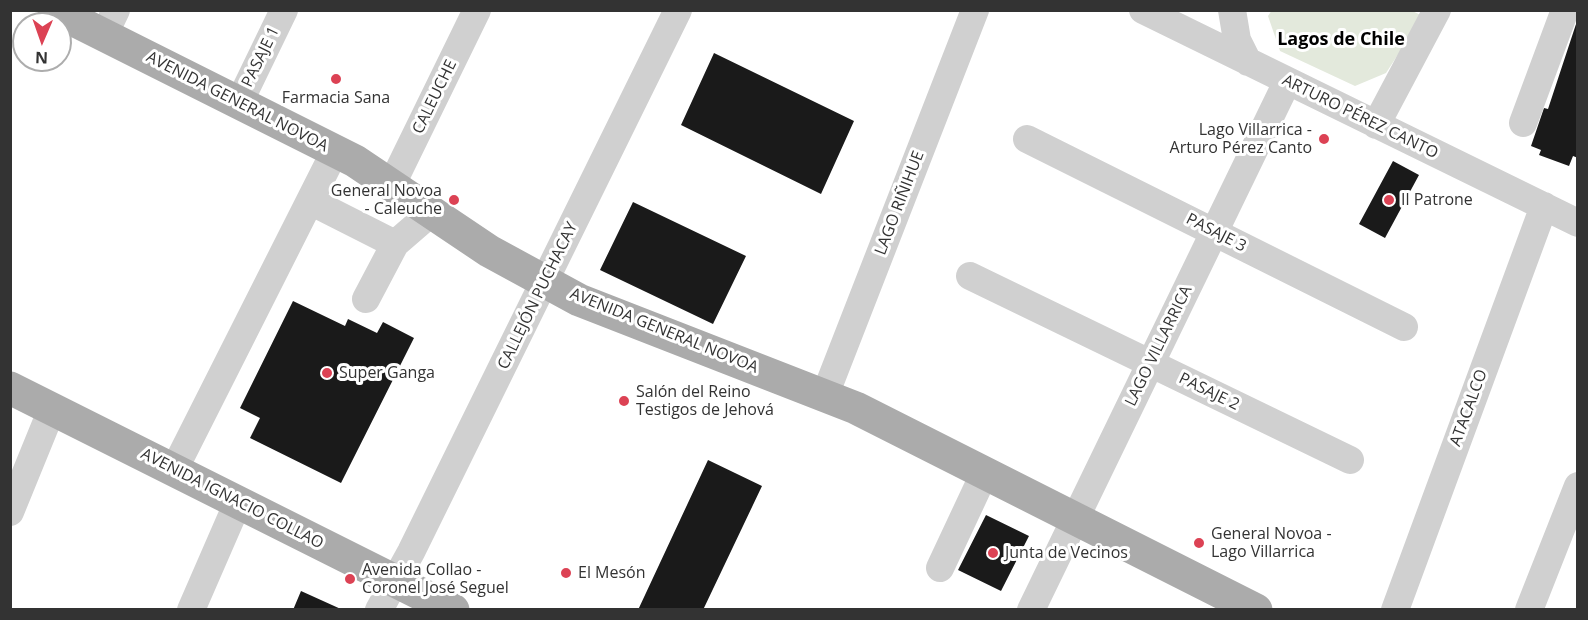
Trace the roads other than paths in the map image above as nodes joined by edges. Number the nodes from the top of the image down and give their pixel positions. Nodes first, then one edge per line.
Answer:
1 (54, 10) edge
2 (284, 10) edge
3 (477, 10) edge
4 (678, 10) edge
5 (975, 10) edge
6 (1143, 10) edge
7 (1223, 10) edge
8 (1232, 10) edge
9 (1437, 10) edge
10 (1565, 10) edge
11 (110, 23) edge
12 (1206, 42) junction
13 (1248, 63) junction
14 (1287, 82) junction
15 (238, 103) junction
16 (1523, 123) dead end
17 (1376, 125) junction
18 (1027, 139) dead end
19 (335, 151) junction
20 (392, 184) junction
21 (312, 202) junction
22 (1544, 207) junction
23 (432, 212) junction
24 (1578, 223) edge
25 (1214, 232) junction
26 (395, 244) junction
27 (970, 276) dead end
28 (544, 282) junction
29 (366, 299) dead end
30 (1404, 327) dead end
31 (1150, 363) junction
32 (10, 388) edge
33 (825, 395) junction
34 (52, 409) junction
35 (1350, 460) dead end
36 (174, 470) junction
37 (985, 472) junction
38 (1578, 486) edge
39 (238, 502) junction
40 (10, 512) edge
41 (1074, 518) junction
42 (940, 568) dead end
43 (395, 580) junction
44 (191, 609) edge
45 (378, 609) edge
46 (453, 609) edge
47 (1031, 609) edge
48 (1256, 609) edge
49 (1395, 609) edge
50 (1529, 609) edge

1 - 11 main road, AVENIDA GENERAL NOVOA
2 - 15 street, PASAJE 1
3 - 20 street, CALEUCHE
4 - 28 street, CALLEJÓN PUCHACAY
5 - 33 street, LAGO RIÑIHUE
6 - 12 street, ARTURO PÉREZ CANTO
7 - 12 street
8 - 13 street
9 - 17 street
10 - 16 street
11 - 15 main road, AVENIDA GENERAL NOVOA
12 - 13 street, ARTURO PÉREZ CANTO
13 - 14 street, ARTURO PÉREZ CANTO
14 - 17 street, ARTURO PÉREZ CANTO
14 - 25 street, LAGO VILLARRICA
15 - 19 main road, AVENIDA GENERAL NOVOA
17 - 22 street, ARTURO PÉREZ CANTO
18 - 25 street, PASAJE 3
19 - 20 main road, AVENIDA GENERAL NOVOA
19 - 21 street
20 - 23 main road, AVENIDA GENERAL NOVOA
21 - 26 street
21 - 36 street
22 - 24 street, ARTURO PÉREZ CANTO
22 - 49 street, ATACALCO
23 - 26 street
23 - 28 main road, AVENIDA GENERAL NOVOA
25 - 30 street, PASAJE 3
25 - 31 street, LAGO VILLARRICA
26 - 29 street
27 - 31 street, PASAJE 2
28 - 33 main road, AVENIDA GENERAL NOVOA
28 - 43 street, CALLEJÓN PUCHACAY
31 - 35 street, PASAJE 2
31 - 41 street, LAGO VILLARRICA
32 - 34 main road, AVENIDA IGNACIO COLLAO
33 - 37 main road, AVENIDA GENERAL NOVOA
34 - 36 main road, AVENIDA IGNACIO COLLAO
34 - 40 street
36 - 39 main road, AVENIDA IGNACIO COLLAO
37 - 41 main road, AVENIDA GENERAL NOVOA
37 - 42 street
38 - 50 street
39 - 43 main road, AVENIDA IGNACIO COLLAO
39 - 44 street
41 - 47 street, LAGO VILLARRICA
41 - 48 main road, AVENIDA GENERAL NOVOA
43 - 45 street, CALLEJÓN PUCHACAY
43 - 46 main road, AVENIDA IGNACIO COLLAO

